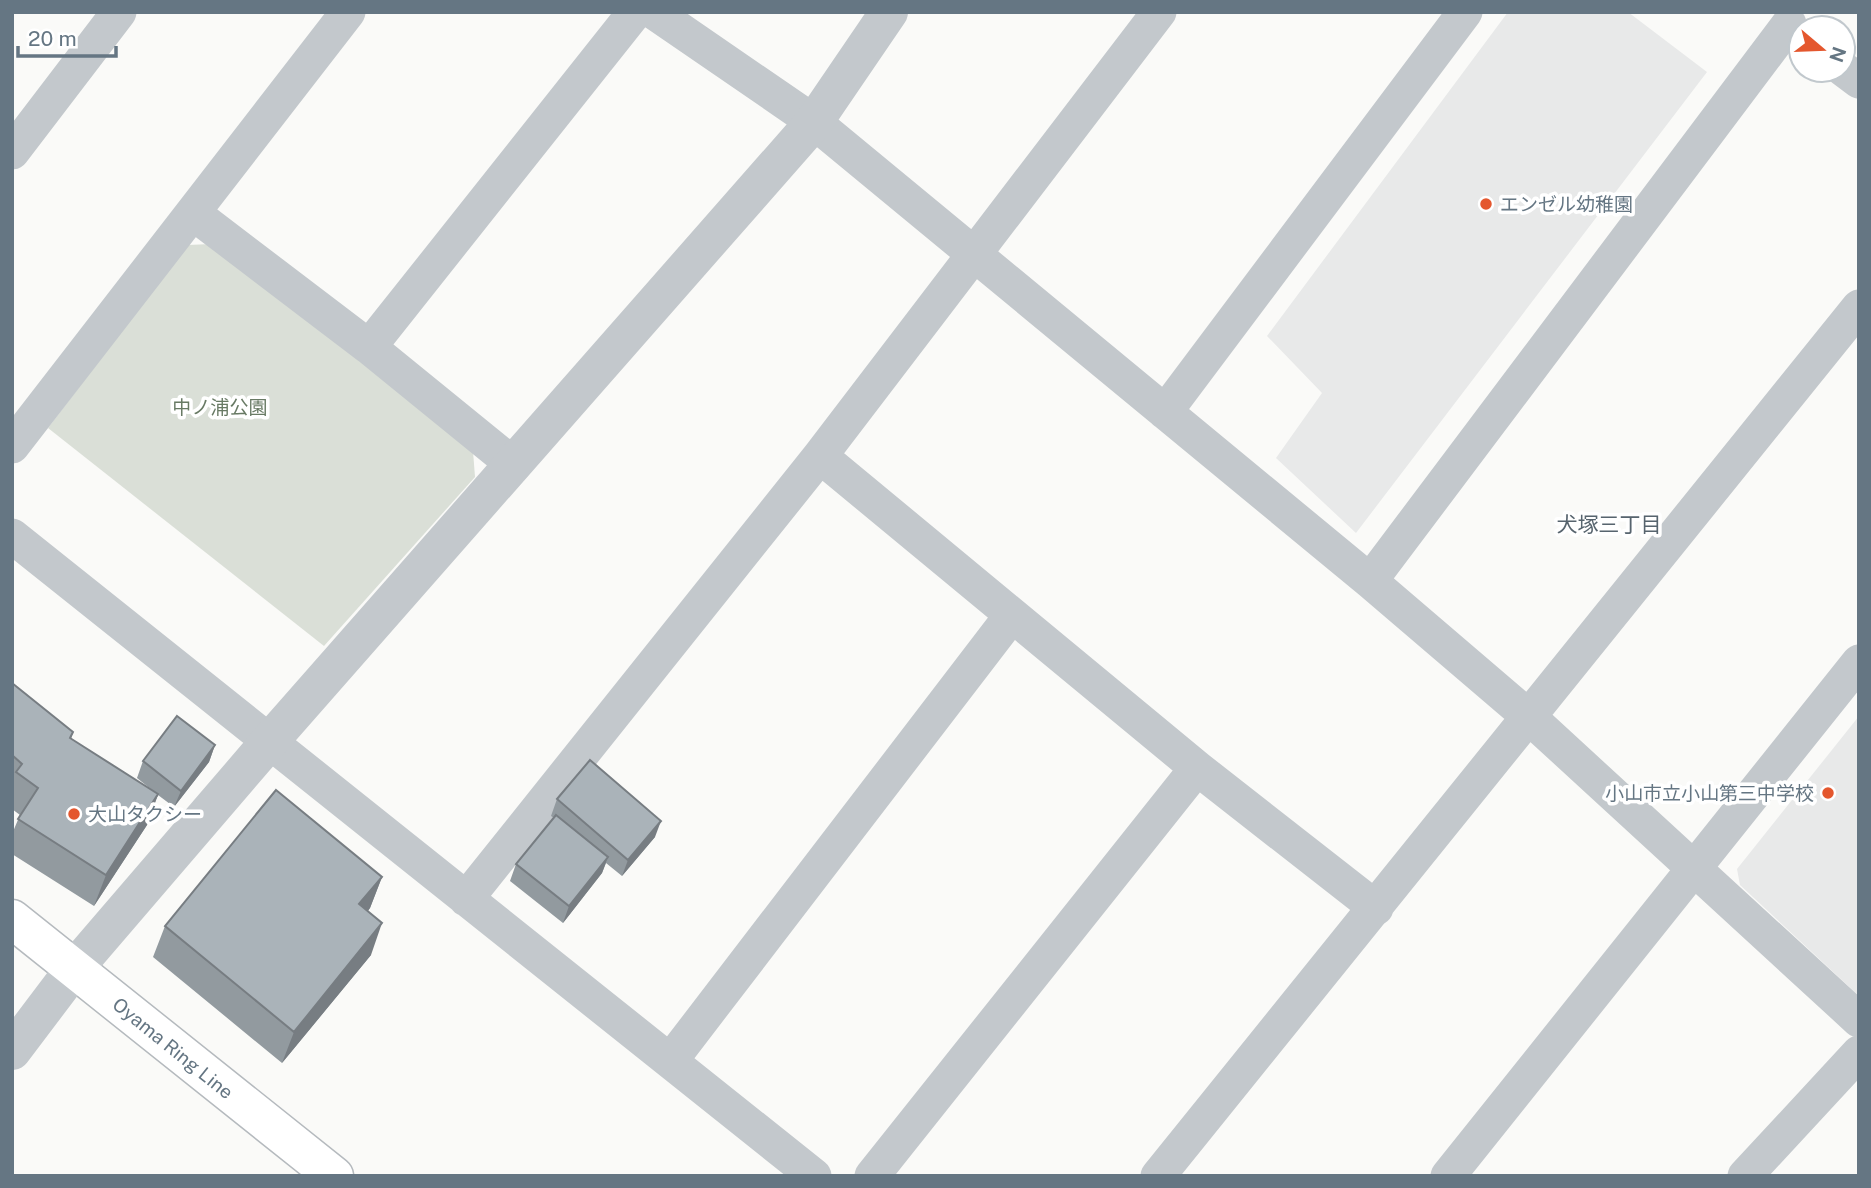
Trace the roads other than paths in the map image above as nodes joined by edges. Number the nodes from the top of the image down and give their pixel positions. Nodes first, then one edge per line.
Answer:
1 (119, 12) edge
2 (348, 12) edge
3 (635, 12) edge
4 (654, 12) edge
5 (890, 12) edge
6 (1159, 12) edge
7 (1465, 12) edge
8 (1787, 25) edge
9 (814, 122) junction
10 (12, 152) edge
11 (193, 213) junction
12 (977, 254) junction
13 (1859, 307) edge
14 (369, 347) junction
15 (1165, 412) junction
16 (12, 446) edge
17 (820, 456) junction
18 (514, 465) junction
19 (12, 536) edge
20 (1370, 581) junction
21 (1013, 615) junction
22 (1859, 662) edge
23 (1529, 717) junction
24 (269, 742) junction
25 (1198, 768) junction
26 (1694, 866) junction
27 (466, 899) junction
28 (1376, 908) junction
29 (12, 919) edge
30 (74, 969) junction
31 (1859, 1020) edge
32 (12, 1051) edge
33 (1859, 1053) edge
34 (671, 1060) junction
35 (334, 1176) edge
36 (814, 1176) edge
37 (872, 1176) edge
38 (1158, 1176) edge
39 (1448, 1176) edge
40 (1745, 1176) edge

1 - 10 street
2 - 11 street
3 - 14 street
4 - 9 street
5 - 9 street
6 - 12 street
7 - 15 street
8 - 20 street
9 - 12 street
9 - 18 street
11 - 14 street
11 - 16 street
12 - 15 street
12 - 17 street
13 - 23 street
14 - 18 street
15 - 20 street
17 - 21 street
17 - 27 street
18 - 24 street
19 - 24 street
20 - 23 street
21 - 25 street
21 - 34 street
22 - 26 street
23 - 26 street
23 - 28 street
24 - 27 street
24 - 30 street
25 - 28 street
25 - 37 street
26 - 31 street
26 - 39 street
27 - 34 street
28 - 38 street
29 - 30 main road, Oyama Ring Line
30 - 32 street
30 - 35 main road, Oyama Ring Line
33 - 40 street
34 - 36 street

